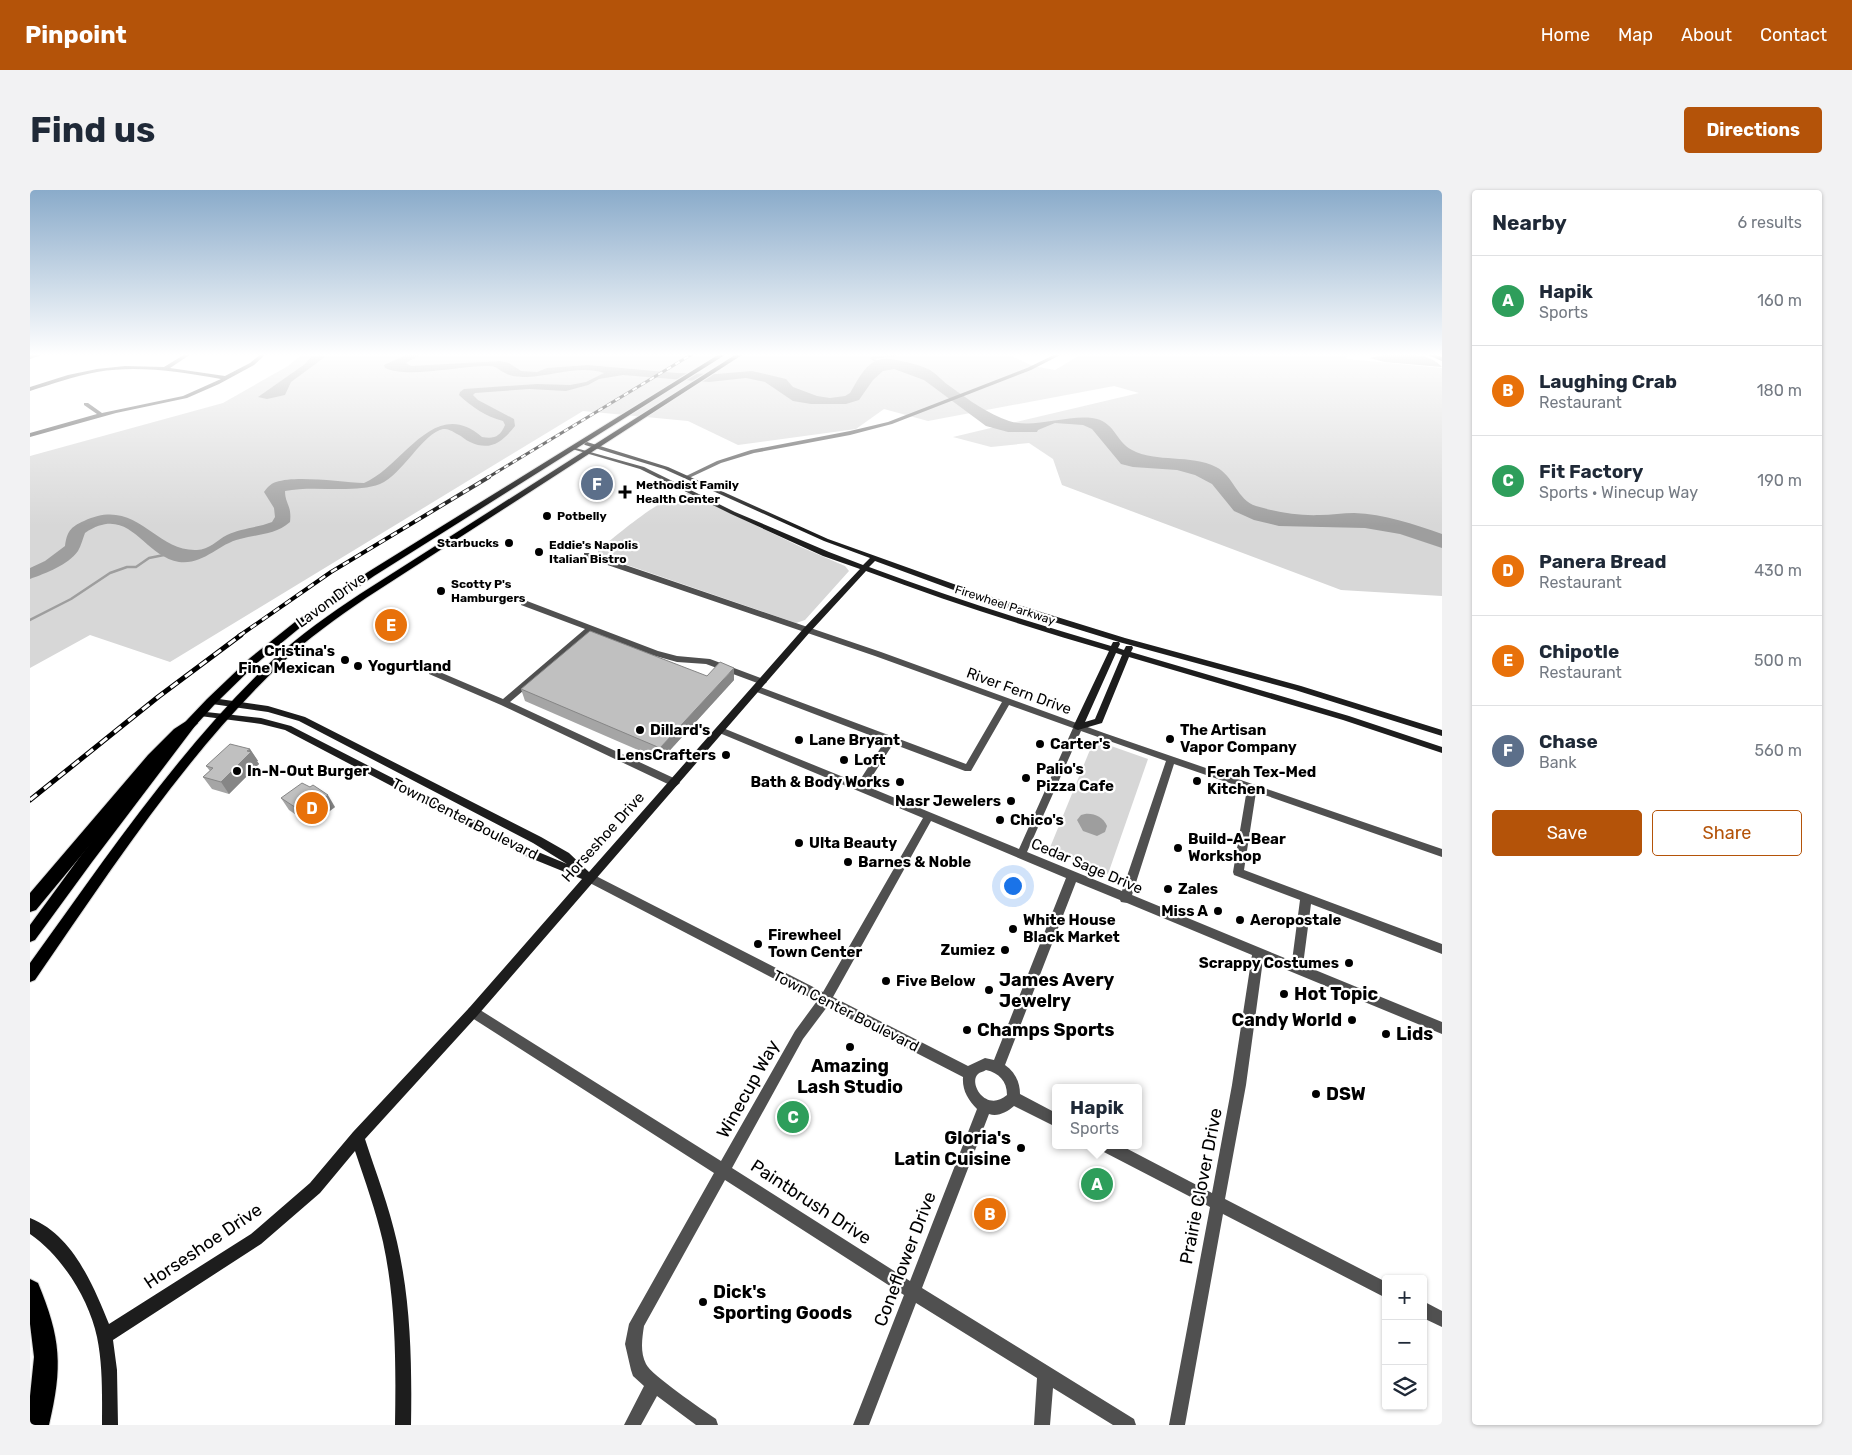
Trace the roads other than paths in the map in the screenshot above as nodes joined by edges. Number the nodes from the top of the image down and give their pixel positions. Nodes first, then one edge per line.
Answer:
1 (96, 411) edge
2 (118, 411) edge
3 (633, 411) edge
4 (651, 411) edge
5 (922, 411) edge
6 (101, 414) junction
7 (30, 436) edge
8 (582, 442) junction
9 (597, 446) junction
10 (574, 448) junction
11 (589, 452) junction
12 (687, 477) junction
13 (519, 482) junction
14 (685, 488) junction
15 (482, 520) junction
16 (779, 520) junction
17 (587, 555) dead end
18 (873, 559) junction
19 (863, 568) junction
20 (524, 603) dead end
21 (590, 628) junction
22 (807, 630) junction
23 (1118, 638) junction
24 (1131, 642) junction
25 (1113, 650) junction
26 (1126, 654) junction
27 (432, 672) dead end
28 (760, 685) junction
29 (212, 701) junction
30 (1007, 701) junction
31 (504, 703) junction
32 (235, 704) junction
33 (225, 716) junction
34 (195, 718) junction
35 (1078, 727) junction
36 (720, 730) junction
37 (1442, 733) edge
38 (891, 740) junction
39 (1442, 750) edge
40 (1171, 759) junction
41 (675, 783) junction
42 (1252, 787) junction
43 (860, 788) junction
44 (929, 816) junction
45 (1442, 853) edge
46 (1021, 855) junction
47 (1072, 877) junction
48 (590, 878) junction
49 (1306, 898) junction
50 (1125, 899) junction
51 (30, 905) edge
52 (30, 936) edge
53 (1442, 949) edge
54 (1258, 954) junction
55 (1297, 969) junction
56 (30, 975) edge
57 (825, 1000) junction
58 (473, 1012) junction
59 (1442, 1028) edge
60 (998, 1067) junction
61 (970, 1074) junction
62 (1013, 1098) junction
63 (985, 1106) junction
64 (1052, 1118) edge
65 (358, 1137) junction
66 (1113, 1149) edge
67 (724, 1170) junction
68 (1217, 1203) junction
69 (30, 1224) edge
70 (1382, 1288) edge
71 (30, 1291) edge
72 (912, 1291) junction
73 (1427, 1312) edge
74 (1442, 1319) edge
75 (105, 1336) junction
76 (1046, 1373) junction
77 (654, 1384) junction
78 (36, 1425) edge
79 (110, 1425) edge
80 (403, 1425) edge
81 (632, 1425) edge
82 (710, 1425) edge
83 (861, 1425) edge
84 (1042, 1425) edge
85 (1128, 1425) edge
86 (1177, 1425) edge

1 - 6 street
2 - 6 street
3 - 8 main road, Lavon Drive
4 - 9 main road, Lavon Drive
5 - 12 street
6 - 7 street
8 - 9 main road, Firewheel Parkway
8 - 10 main road, Lavon Drive
9 - 11 main road, Lavon Drive
9 - 12 main road, Firewheel Parkway
10 - 11 main road, Firewheel Parkway
10 - 13 main road, Lavon Drive
11 - 14 main road, Firewheel Parkway
11 - 15 main road, Lavon Drive
12 - 16 main road, Firewheel Parkway
13 - 15 main road
13 - 29 main road, Lavon Drive
14 - 16 main road
14 - 19 main road, Firewheel Parkway
15 - 32 main road, Lavon Drive
16 - 18 main road, Firewheel Parkway
17 - 22 street, River Fern Drive
18 - 19 main road, Horseshoe Drive
18 - 23 main road, Firewheel Parkway
19 - 22 main road, Horseshoe Drive
19 - 25 main road, Firewheel Parkway
20 - 21 street
21 - 28 street
21 - 31 street
22 - 28 main road, Horseshoe Drive
22 - 30 street, River Fern Drive
23 - 24 main road, Firewheel Parkway
23 - 25 main road
24 - 26 main road
24 - 37 main road, Firewheel Parkway
25 - 26 main road, Firewheel Parkway
25 - 35 main road
26 - 35 main road
26 - 39 main road, Firewheel Parkway
27 - 31 street
28 - 36 main road, Horseshoe Drive
28 - 38 street
29 - 32 main road, Town Center Boulevard
29 - 34 main road, Lavon Drive
30 - 35 street, River Fern Drive
30 - 38 street
31 - 41 street
32 - 33 main road, Lavon Drive
32 - 48 main road, Town Center Boulevard
33 - 34 main road, Town Center Boulevard
33 - 48 main road, Town Center Boulevard
33 - 56 main road, Lavon Drive
34 - 51 highway
34 - 52 main road, Lavon Drive
35 - 40 street, River Fern Drive
35 - 46 street
36 - 41 main road, Horseshoe Drive
36 - 43 street, Cedar Sage Drive
38 - 43 street
40 - 42 street, River Fern Drive
40 - 50 street
41 - 48 main road, Horseshoe Drive
42 - 45 street, River Fern Drive
42 - 49 street
43 - 44 street, Cedar Sage Drive
44 - 46 street, Cedar Sage Drive
44 - 57 street, Winecup Way
46 - 47 street, Cedar Sage Drive
47 - 50 street, Cedar Sage Drive
47 - 60 street
48 - 57 street, Town Center Boulevard
48 - 58 main road, Horseshoe Drive
49 - 53 street
49 - 55 street
50 - 54 street, Cedar Sage Drive
54 - 55 street, Cedar Sage Drive
54 - 68 street, Prairie Clover Drive
55 - 59 street, Cedar Sage Drive
57 - 61 street, Town Center Boulevard
57 - 67 street, Winecup Way
58 - 65 main road, Horseshoe Drive
58 - 67 street, Paintbrush Drive
60 - 61 street
60 - 62 street
61 - 63 street
62 - 63 street
62 - 64 street
63 - 72 street, Coneflower Drive
65 - 75 main road, Horseshoe Drive
65 - 80 main road
66 - 68 street
67 - 72 street, Paintbrush Drive
67 - 77 street, Winecup Way
68 - 70 street
68 - 86 street, Prairie Clover Drive
69 - 75 main road
71 - 78 highway
72 - 76 street, Paintbrush Drive
72 - 83 street, Coneflower Drive
73 - 74 street
75 - 79 main road
76 - 84 street
76 - 85 street, Paintbrush Drive
77 - 81 street
77 - 82 street, Winecup Way

